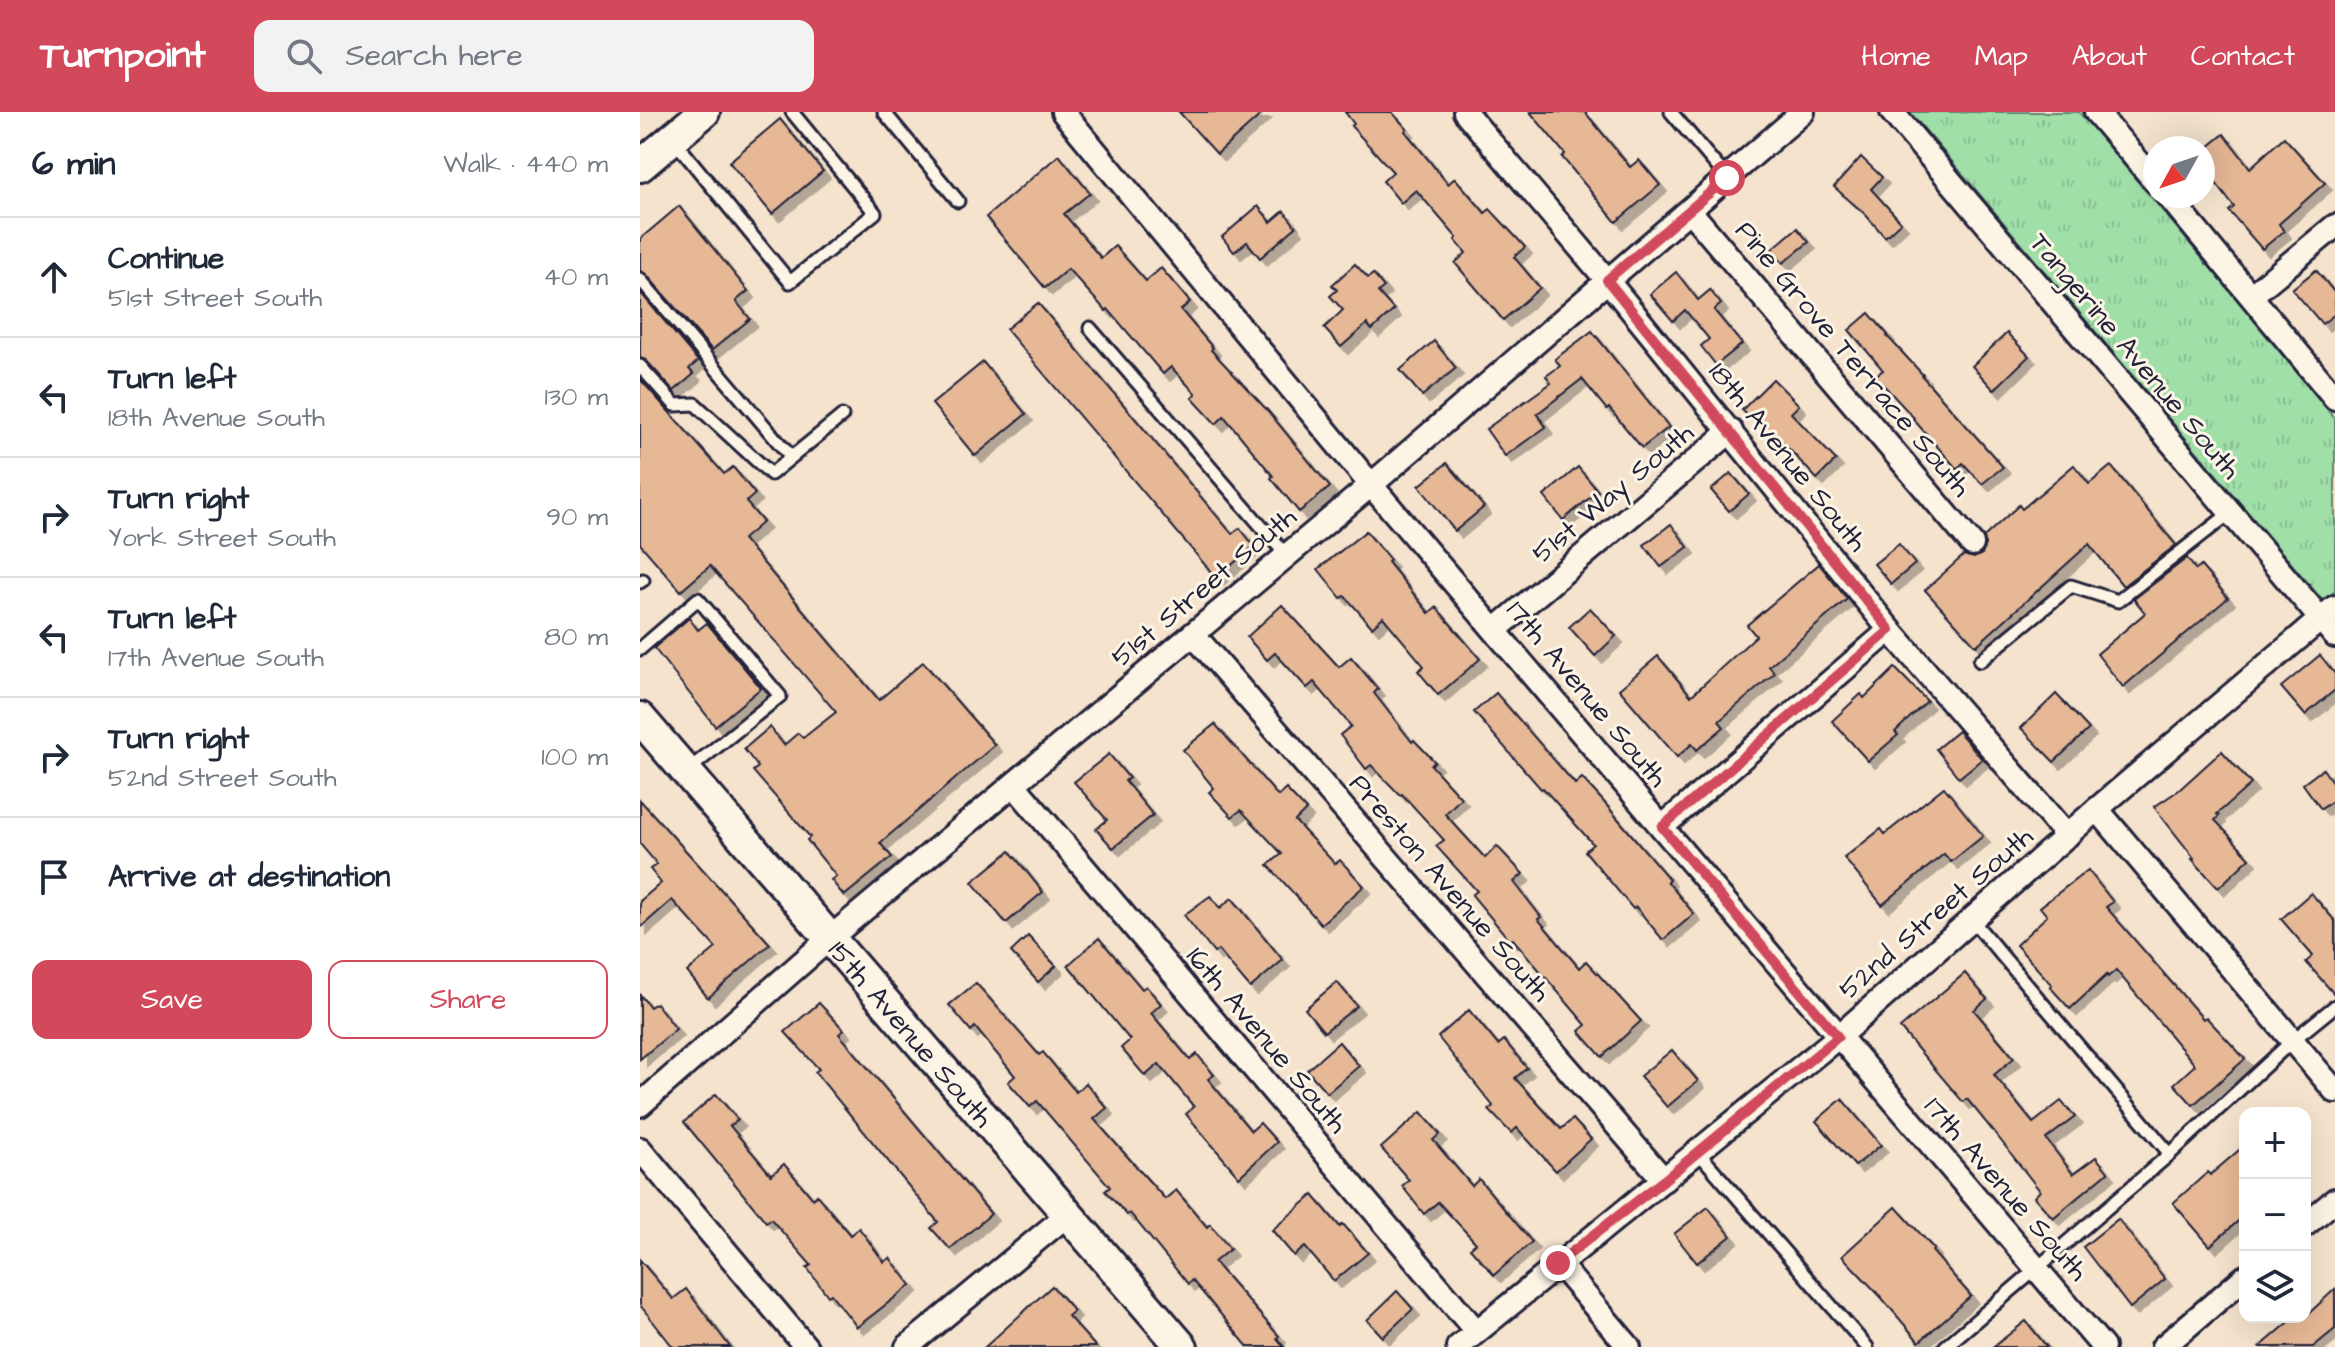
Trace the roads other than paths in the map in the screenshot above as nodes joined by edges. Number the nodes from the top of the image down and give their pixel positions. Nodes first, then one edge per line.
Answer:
1 (704, 112) edge
2 (792, 112) edge
3 (884, 112) edge
4 (1063, 112) edge
5 (1465, 112) edge
6 (1671, 112) edge
7 (1803, 112) edge
8 (1892, 112) edge
9 (2096, 112) edge
10 (673, 139) junction
11 (641, 164) edge
12 (2143, 167) edge
13 (1727, 178) junction
14 (958, 201) dead end
15 (2178, 208) edge
16 (1690, 211) junction
17 (2335, 226) edge
18 (640, 279) edge
19 (1607, 280) junction
20 (2252, 295) junction
21 (1090, 328) dead end
22 (640, 366) edge
23 (2335, 398) edge
24 (842, 416) dead end
25 (1731, 431) junction
26 (791, 457) junction
27 (1371, 485) junction
28 (2230, 513) junction
29 (1972, 544) dead end
30 (1286, 555) junction
31 (2330, 621) edge
32 (1495, 630) junction
33 (1890, 630) junction
34 (1193, 634) junction
35 (640, 649) edge
36 (1980, 661) dead end
37 (640, 718) edge
38 (686, 771) junction
39 (1014, 785) junction
40 (2097, 809) junction
41 (1662, 827) junction
42 (2067, 836) junction
43 (1972, 920) junction
44 (830, 938) junction
45 (2335, 1006) edge
46 (1838, 1037) junction
47 (2292, 1041) junction
48 (2335, 1091) edge
49 (640, 1105) edge
50 (640, 1149) edge
51 (1698, 1152) junction
52 (2170, 1154) junction
53 (1664, 1180) junction
54 (2335, 1200) edge
55 (1067, 1215) junction
56 (2311, 1220) edge
57 (1558, 1263) junction
58 (2036, 1268) junction
59 (2239, 1282) edge
60 (1476, 1331) junction
61 (806, 1347) edge
62 (907, 1347) edge
63 (1182, 1347) edge
64 (1458, 1347) edge
65 (1629, 1347) edge
66 (1867, 1347) edge
67 (1945, 1347) edge
68 (2103, 1347) edge
69 (2163, 1347) edge

1 - 10 street
2 - 10 lane
3 - 14 lane
4 - 27 street, 17th Avenue South
5 - 19 street, 18th Avenue South
6 - 13 lane
7 - 13 street, 51st Street South
8 - 28 street, Tangerine Avenue South
9 - 12 street
10 - 11 street
13 - 16 street, 51st Street South
15 - 20 street
16 - 19 street, 51st Street South
16 - 29 street, Pine Grove Terrace South
17 - 20 street
18 - 26 lane
19 - 25 street, 18th Avenue South
19 - 27 street, 51st Street South
20 - 23 street
21 - 30 lane
22 - 26 lane
24 - 26 lane
25 - 32 street, 51st Way South
25 - 33 street, 18th Avenue South
27 - 30 street, 51st Street South
27 - 32 street, 17th Avenue South
28 - 31 street, Tangerine Avenue South
28 - 36 lane
30 - 34 street, 51st Street South
31 - 40 street, 52nd Street South
32 - 41 street, 17th Avenue South
33 - 41 street
33 - 42 street, 18th Avenue South
34 - 39 street, 51st Street South
34 - 53 street, Preston Avenue South
35 - 38 lane
37 - 38 street, 15th Avenue South
38 - 44 street, 15th Avenue South
39 - 44 street, 51st Street South
39 - 60 street, 16th Avenue South
40 - 42 street, 52nd Street South
40 - 47 street
41 - 46 street, 17th Avenue South
42 - 43 street, 52nd Street South
43 - 46 street, 52nd Street South
43 - 52 lane
44 - 49 street, 51st Street South
44 - 55 street, 15th Avenue South
45 - 47 lane
46 - 51 street, 52nd Street South
46 - 58 street, 17th Avenue South
47 - 48 street
47 - 52 lane
50 - 61 street
51 - 53 street, 52nd Street South
51 - 66 lane
52 - 58 lane
53 - 57 street, 52nd Street South
54 - 56 street
55 - 62 street
55 - 63 street, 15th Avenue South
57 - 60 street, 52nd Street South
57 - 65 street
58 - 67 lane
58 - 68 street, 17th Avenue South
59 - 69 street
60 - 64 street, 52nd Street South

